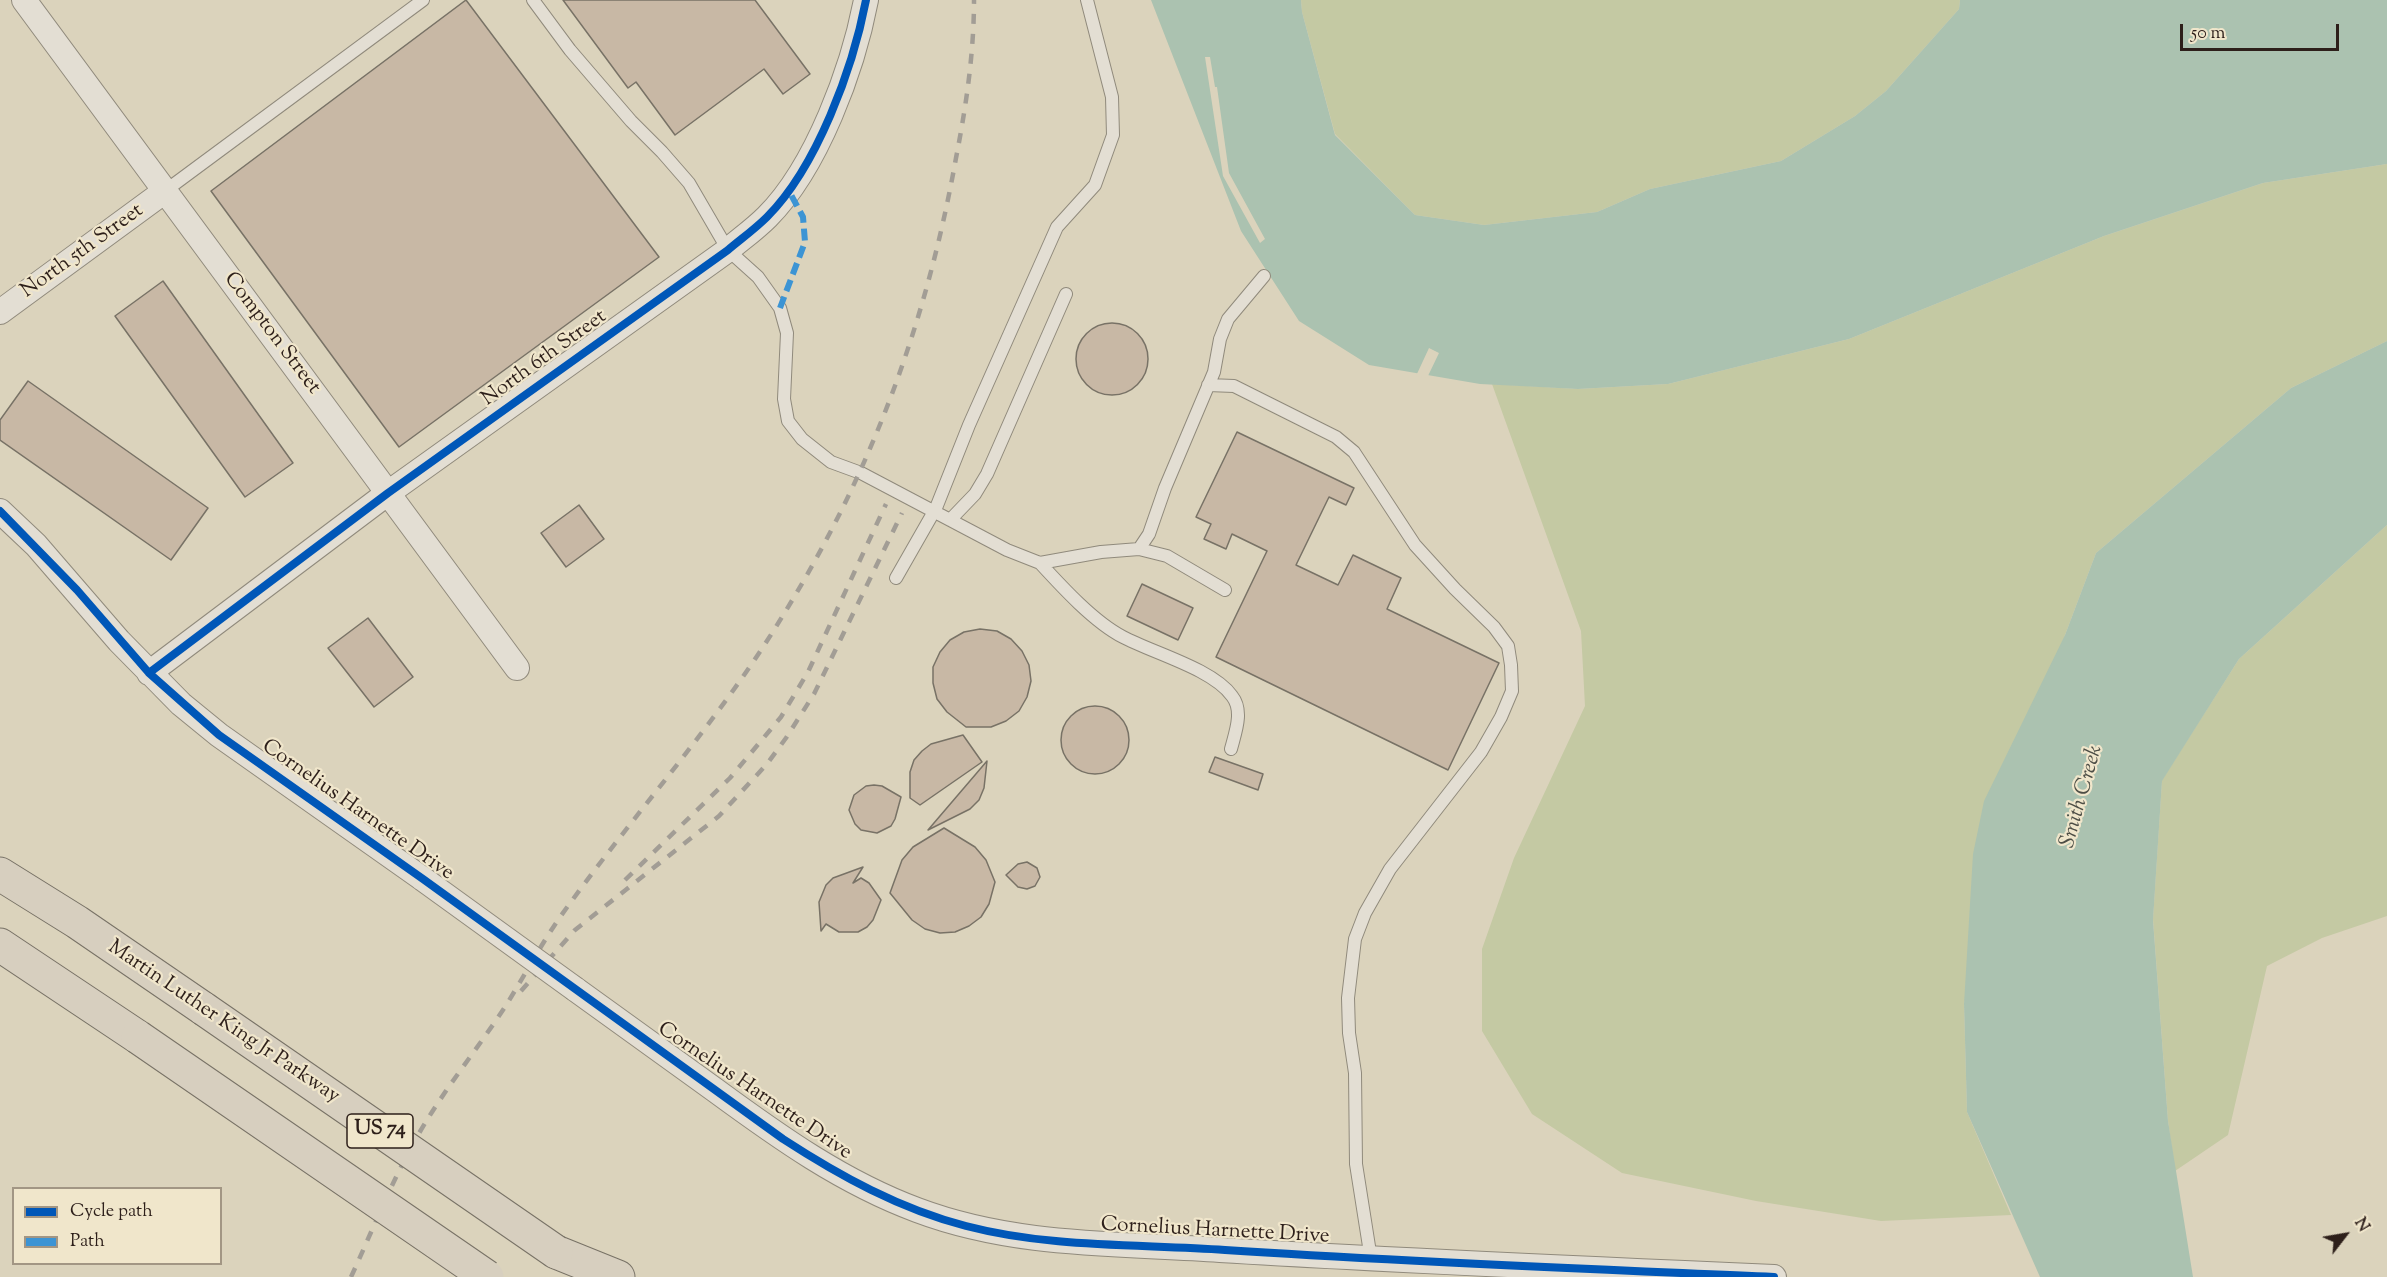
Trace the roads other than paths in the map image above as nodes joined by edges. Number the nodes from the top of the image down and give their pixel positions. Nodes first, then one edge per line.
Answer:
1 (24, 0) edge
2 (423, 0) edge
3 (533, 0) edge
4 (866, 0) edge
5 (1087, 0) edge
6 (165, 191) junction
7 (728, 250) junction
8 (1264, 276) dead end
9 (1066, 294) dead end
10 (0, 312) edge
11 (1208, 385) junction
12 (388, 493) junction
13 (0, 511) edge
14 (934, 512) junction
15 (950, 520) junction
16 (1138, 549) junction
17 (1040, 563) junction
18 (896, 578) dead end
19 (1225, 590) dead end
20 (518, 668) dead end
21 (149, 674) junction
22 (1231, 749) dead end
23 (0, 874) edge
24 (0, 945) edge
25 (556, 1252) junction
26 (1371, 1259) junction
27 (487, 1277) edge
28 (592, 1277) edge
29 (618, 1277) edge
30 (1774, 1277) edge

1 - 6 street, Compton Street
2 - 6 lane
3 - 7 lane
4 - 7 street, North 6th Street
5 - 14 lane
6 - 10 street, North 5th Street
6 - 12 street, Compton Street
7 - 12 street, North 6th Street
7 - 14 lane
8 - 11 lane
9 - 15 lane
11 - 16 lane
11 - 26 lane
12 - 20 street, Compton Street
12 - 21 street, North 6th Street
13 - 21 street, Cornelius Harnette Drive
14 - 15 lane
14 - 18 lane
15 - 17 lane
16 - 17 lane
16 - 19 lane
17 - 22 lane
21 - 26 street, Cornelius Harnette Drive, bridge
23 - 25 highway, Martin Luther King Jr Parkway / US 74, bridge
24 - 27 highway, US 74, bridge
25 - 28 highway, Martin Luther King Jr Parkway / US 74
25 - 29 highway
26 - 30 street, Cornelius Harnette Drive

